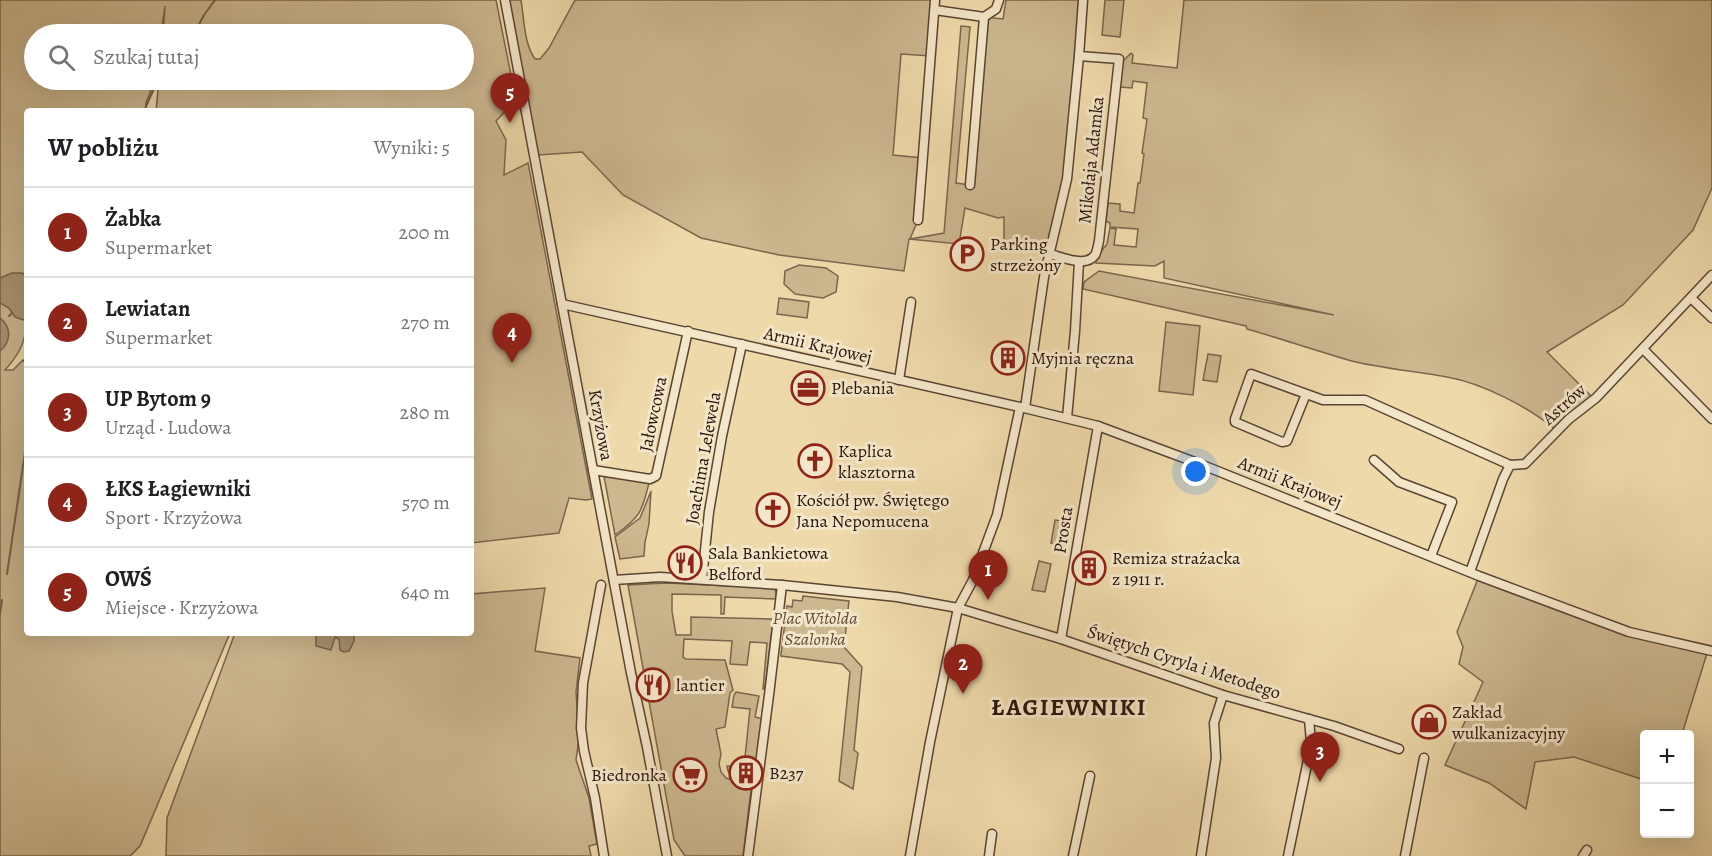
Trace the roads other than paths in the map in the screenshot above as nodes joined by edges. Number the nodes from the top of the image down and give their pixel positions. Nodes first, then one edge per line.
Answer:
1 (505, 0) edge
2 (935, 0) edge
3 (999, 0) edge
4 (1083, 0) edge
5 (935, 10) junction
6 (984, 17) junction
7 (1079, 56) junction
8 (970, 185) dead end
9 (918, 220) dead end
10 (1050, 254) junction
11 (1079, 262) junction
12 (1712, 274) edge
13 (1691, 298) junction
14 (911, 302) dead end
15 (562, 304) junction
16 (1712, 318) edge
17 (688, 331) junction
18 (741, 344) junction
19 (1642, 349) junction
20 (899, 380) junction
21 (1305, 394) junction
22 (1022, 408) junction
23 (1067, 418) junction
24 (1712, 419) edge
25 (1098, 426) junction
26 (1374, 460) dead end
27 (1510, 465) junction
28 (593, 470) junction
29 (1431, 556) junction
30 (1470, 572) junction
31 (702, 579) junction
32 (614, 580) junction
33 (601, 585) dead end
34 (782, 585) junction
35 (958, 608) junction
36 (1061, 639) junction
37 (1712, 651) edge
38 (1223, 695) junction
39 (1309, 719) junction
40 (1399, 749) dead end
41 (1424, 758) dead end
42 (1090, 776) dead end
43 (992, 834) dead end
44 (604, 856) edge
45 (667, 856) edge
46 (748, 856) edge
47 (910, 856) edge
48 (989, 856) edge
49 (1073, 856) edge
50 (1201, 856) edge
51 (1288, 856) edge
52 (1405, 856) edge

1 - 15 street, Krzyżowa
2 - 5 street
3 - 6 street
4 - 7 street, Mikołaja Adamka
5 - 6 street
5 - 9 street
6 - 8 street
7 - 10 street, Mikołaja Adamka
7 - 11 street, Mikołaja Adamka
10 - 11 street
10 - 22 street, Mikołaja Adamka
11 - 23 street
12 - 13 street, Astrów
13 - 16 street
13 - 19 street, Astrów
14 - 20 street
15 - 17 street, Armii Krajowej
15 - 28 street, Krzyżowa
17 - 18 street, Armii Krajowej
17 - 28 street, Jałowcowa
18 - 20 street, Armii Krajowej
18 - 31 street, Joachima Lelewela
19 - 24 street
19 - 27 street, Astrów
20 - 22 street, Armii Krajowej
21 - 21 street, Armii Krajowej
21 - 27 street, Armii Krajowej
22 - 23 street, Armii Krajowej
22 - 35 street
23 - 25 street, Armii Krajowej
25 - 29 street, Armii Krajowej
25 - 36 street, Prosta
26 - 29 street
27 - 30 street
28 - 32 street, Krzyżowa
29 - 30 street, Armii Krajowej
30 - 37 street, Armii Krajowej
31 - 32 street, Świętych Cyryla i Metodego
31 - 34 street, Świętych Cyryla i Metodego
32 - 45 street, Krzyżowa
33 - 44 street
34 - 35 street, Świętych Cyryla i Metodego
34 - 46 street
35 - 36 street, Świętych Cyryla i Metodego
35 - 47 street
36 - 38 street, Świętych Cyryla i Metodego
38 - 39 street, Świętych Cyryla i Metodego
38 - 50 street
39 - 40 street, Świętych Cyryla i Metodego
39 - 51 street
41 - 52 street
42 - 49 street
43 - 48 street

